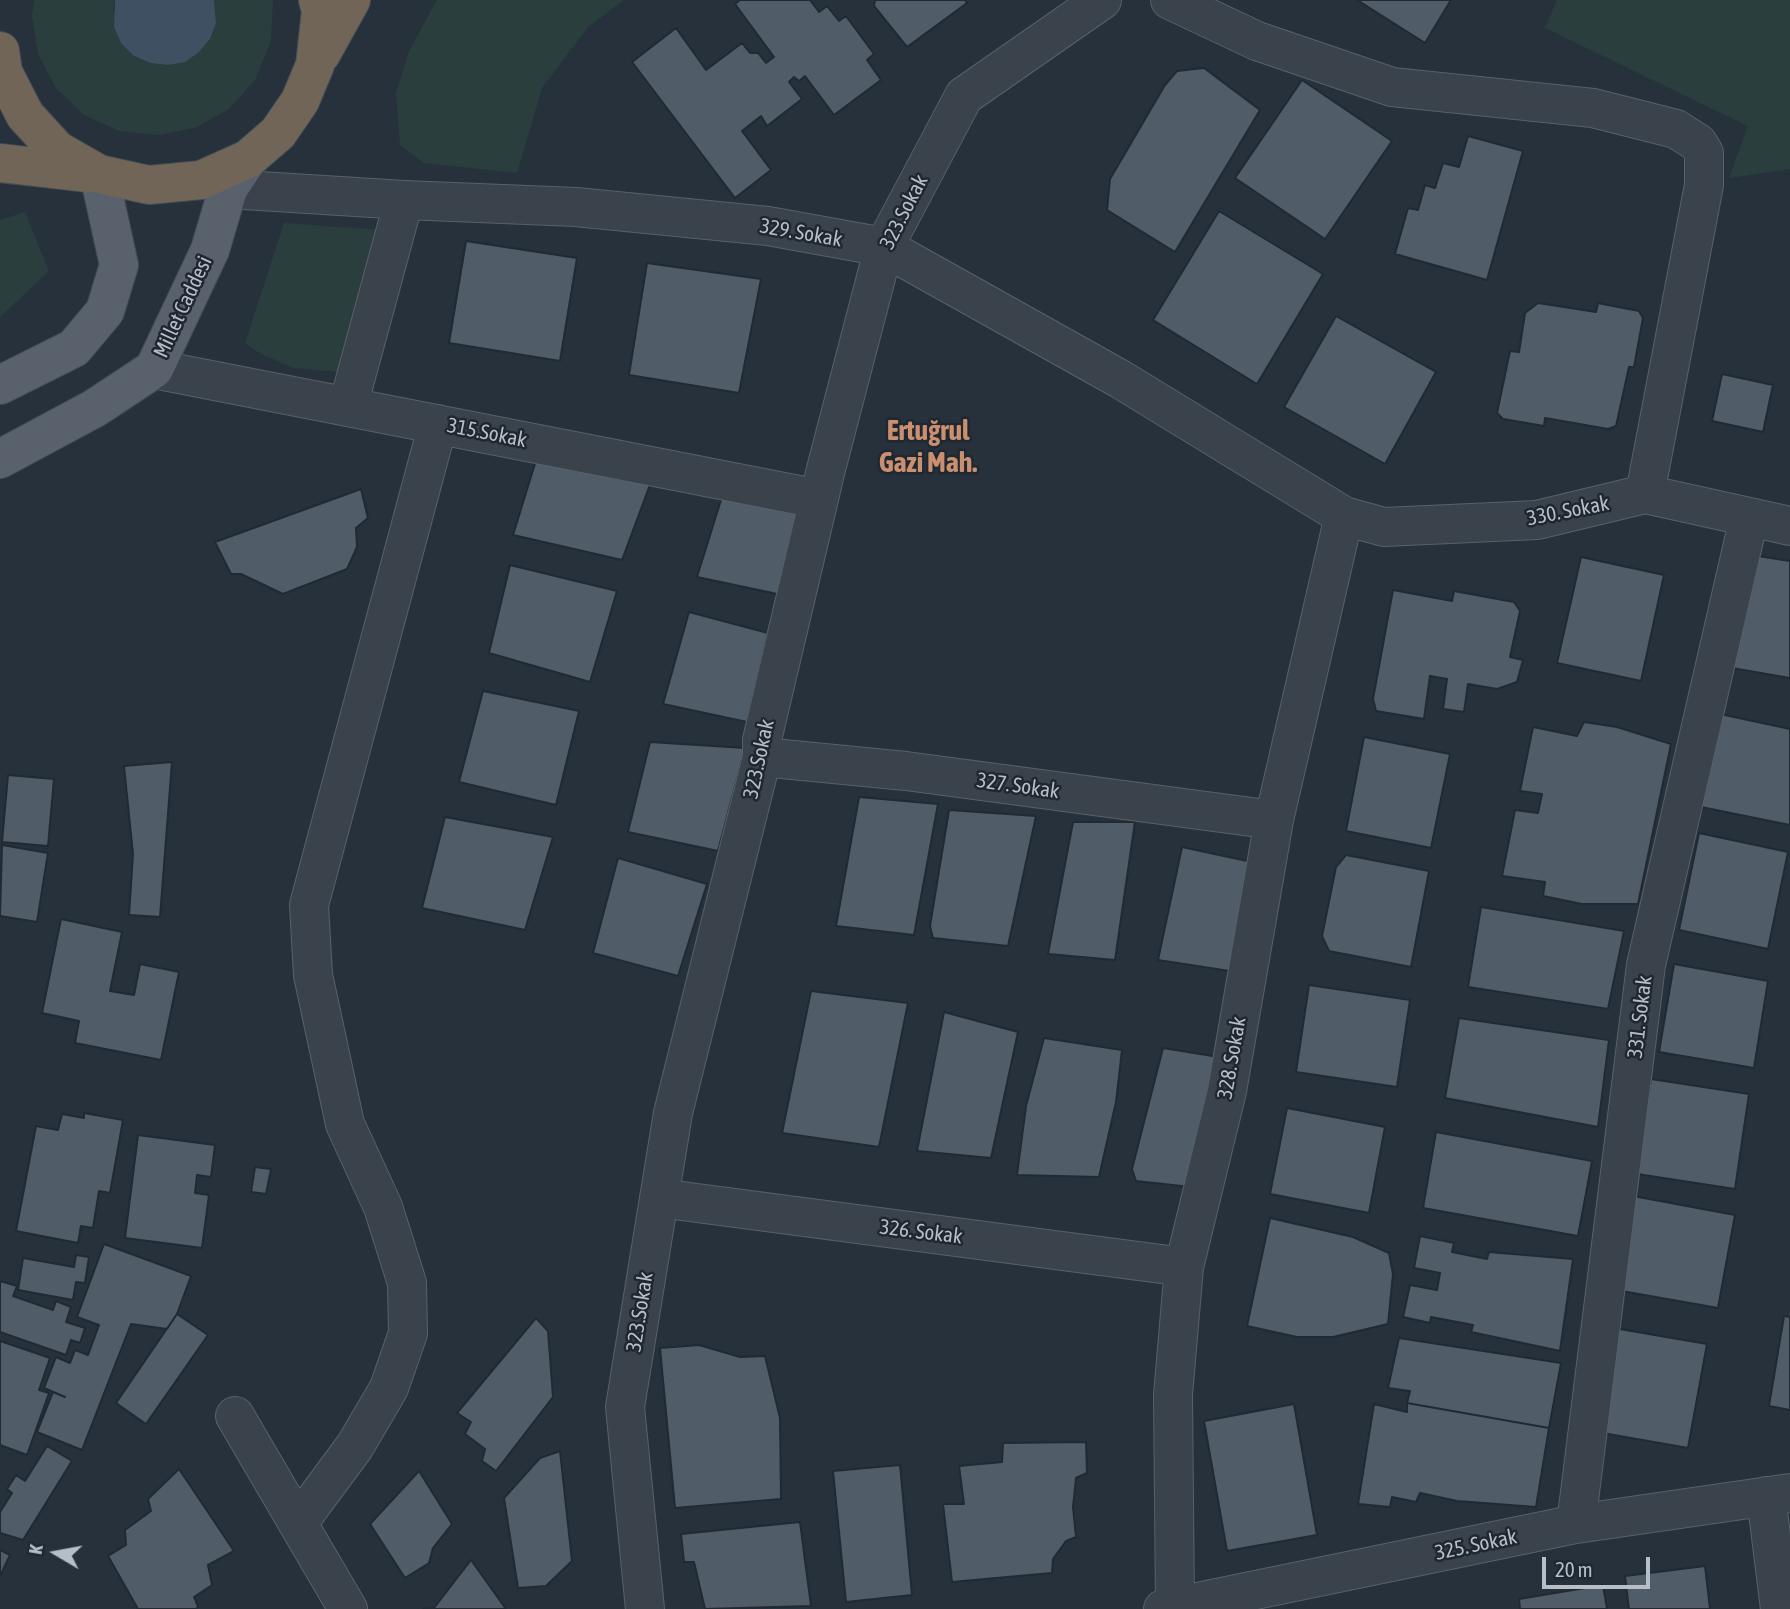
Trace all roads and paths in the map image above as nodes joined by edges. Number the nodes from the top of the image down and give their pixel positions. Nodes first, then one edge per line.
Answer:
1 (318, 0) edge
2 (351, 0) edge
3 (1102, 0) edge
4 (1170, 0) edge
5 (0, 51) edge
6 (315, 65) junction
7 (0, 163) edge
8 (99, 174) junction
9 (238, 174) junction
10 (404, 200) junction
11 (884, 247) junction
12 (154, 369) junction
13 (0, 385) edge
14 (348, 406) junction
15 (438, 424) junction
16 (0, 459) edge
17 (1646, 494) junction
18 (819, 499) junction
19 (1344, 516) junction
20 (1749, 517) junction
21 (1790, 526) edge
22 (762, 757) junction
23 (1273, 820) junction
24 (659, 1198) junction
25 (1184, 1267) junction
26 (235, 1416) dead end
27 (1778, 1494) edge
28 (298, 1523) junction
29 (1576, 1524) junction
30 (1257, 1600) edge
31 (1169, 1608) edge
32 (348, 1609) edge
33 (645, 1609) edge
34 (1780, 1609) edge

1 - 6 highway
2 - 6 highway
3 - 11 street, 323.Sokak
4 - 17 street
5 - 8 highway
6 - 9 highway
7 - 8 highway
8 - 9 highway
8 - 13 main road
9 - 10 street, 329. Sokak
9 - 12 main road, Millet Caddesi
10 - 11 street, 329. Sokak
10 - 14 street
11 - 18 street, 323.Sokak
11 - 19 street, 329. Sokak
12 - 14 street, 315.Sokak
12 - 16 main road, Millet Caddesi
14 - 15 street, 315.Sokak
15 - 18 street, 315.Sokak
15 - 28 street
17 - 19 street, 330. Sokak
17 - 20 street, 330. Sokak
18 - 22 street, 323.Sokak
19 - 23 street, 328. Sokak
20 - 21 street, 330. Sokak
20 - 29 street, 331. Sokak
22 - 23 street, 327. Sokak
22 - 24 street, 323.Sokak
23 - 25 street, 328. Sokak
24 - 25 street, 326. Sokak
24 - 33 street, 323.Sokak
25 - 31 street, 328. Sokak
26 - 28 street
27 - 29 street, 325. Sokak
27 - 34 street
28 - 32 street
29 - 30 street, 325. Sokak
30 - 31 street, 325. Sokak

